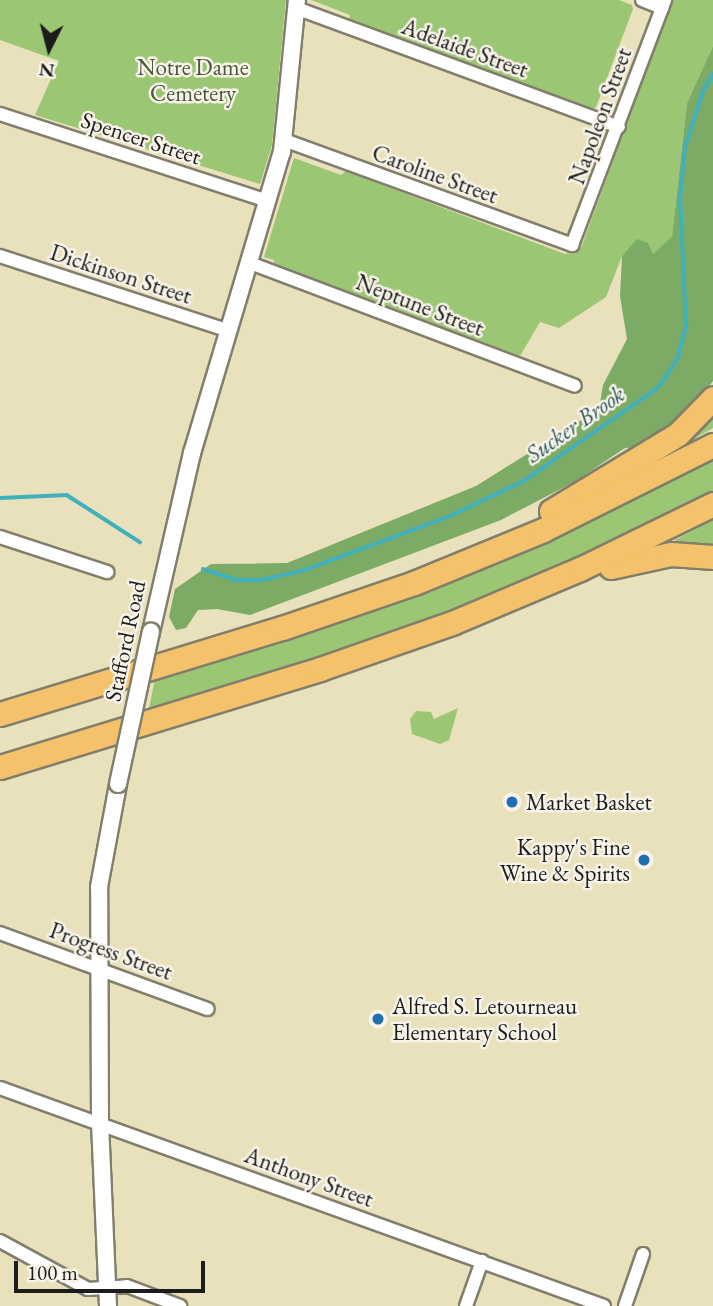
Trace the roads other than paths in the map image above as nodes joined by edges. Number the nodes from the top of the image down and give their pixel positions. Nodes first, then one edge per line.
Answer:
1 (642, 0) edge
2 (296, 4) edge
3 (664, 4) edge
4 (0, 114) edge
5 (619, 127) junction
6 (284, 140) junction
7 (268, 201) junction
8 (572, 245) joint
9 (1, 258) edge
10 (250, 263) junction
11 (229, 331) junction
12 (575, 386) dead end
13 (713, 398) edge
14 (713, 445) edge
15 (713, 504) edge
16 (0, 537) edge
17 (713, 557) edge
18 (107, 572) dead end
19 (495, 606) junction
20 (282, 628) junction
21 (0, 713) edge
22 (0, 767) edge
23 (0, 933) edge
24 (99, 969) junction
25 (208, 1009) dead end
26 (0, 1088) edge
27 (100, 1124) junction
28 (0, 1241) edge
29 (643, 1254) dead end
30 (482, 1261) junction
31 (107, 1288) junction
32 (108, 1306) edge
33 (180, 1306) edge
34 (466, 1306) edge
35 (604, 1306) edge
36 (625, 1306) edge

1 - 3 street
2 - 5 street, Adelaide Street
2 - 6 street, Stafford Road
3 - 5 street, Napoleon Street
4 - 7 street, Spencer Street
5 - 8 street, Napoleon Street
6 - 7 street, Stafford Road
6 - 8 street, Caroline Street
7 - 10 street, Stafford Road
9 - 11 street, Dickinson Street
10 - 11 street, Stafford Road
10 - 12 street, Neptune Street
11 - 24 street, Stafford Road, bridge
13 - 20 highway
14 - 20 highway
15 - 19 highway
16 - 18 street
17 - 19 highway
19 - 22 highway
20 - 21 highway
23 - 24 street, Progress Street
24 - 25 street, Progress Street
24 - 27 street, Stafford Road
26 - 27 street, Anthony Street
27 - 30 street, Anthony Street
27 - 31 street, Stafford Road
28 - 31 street
29 - 36 street
30 - 34 street
30 - 35 street, Anthony Street
31 - 32 street, Stafford Road
31 - 33 street

